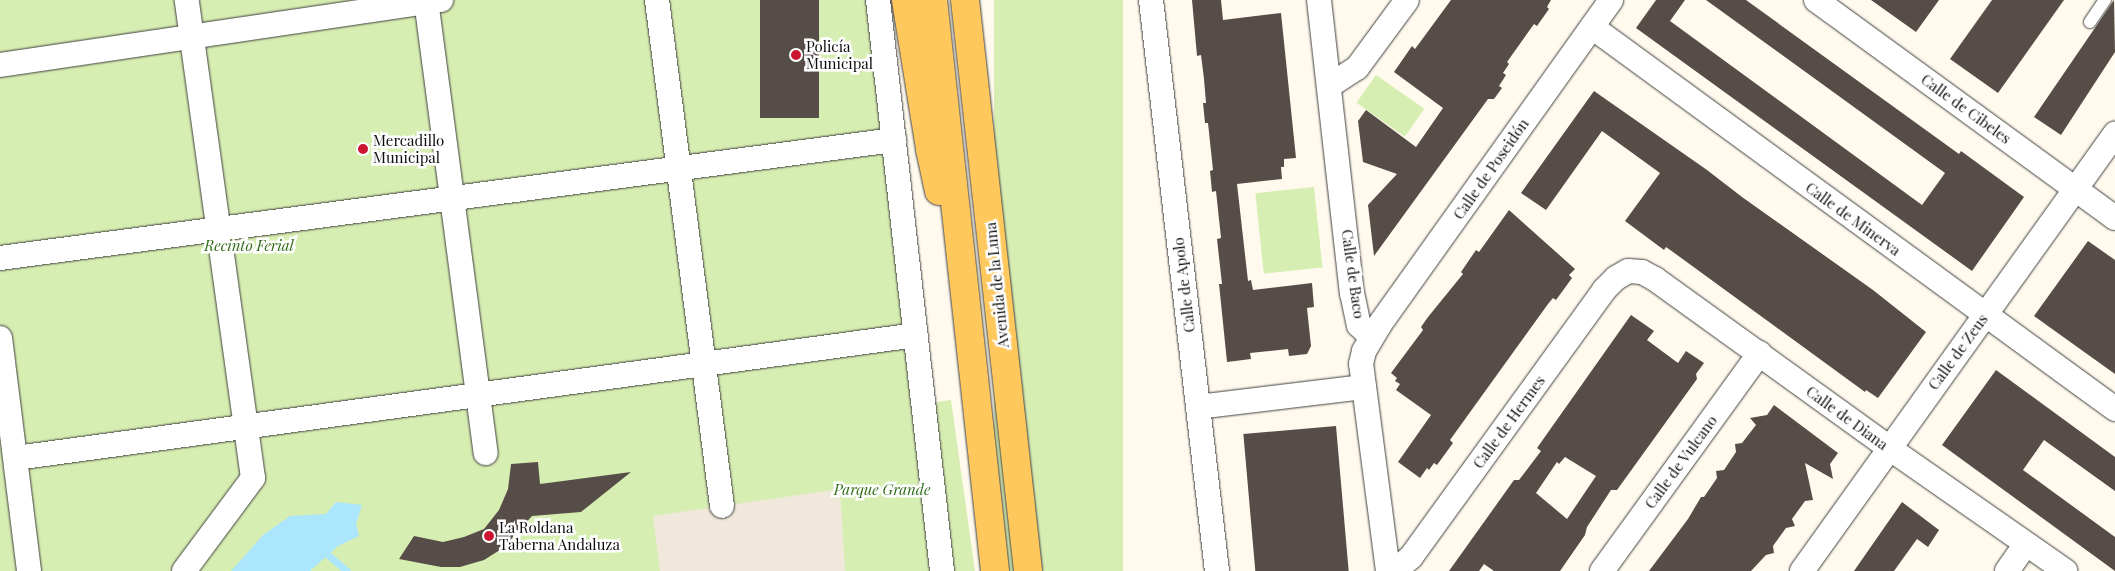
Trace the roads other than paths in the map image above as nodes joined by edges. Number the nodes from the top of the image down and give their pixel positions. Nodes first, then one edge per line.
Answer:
1 (187, 0) edge
2 (658, 0) edge
3 (878, 0) edge
4 (906, 0) edge
5 (933, 0) edge
6 (964, 0) edge
7 (980, 0) edge
8 (1151, 0) edge
9 (1319, 0) edge
10 (1406, 0) edge
11 (1612, 0) edge
12 (1816, 0) edge
13 (2105, 0) edge
14 (431, 1) edge
15 (2090, 22) dead end
16 (1592, 27) junction
17 (192, 36) junction
18 (0, 65) edge
19 (1329, 86) junction
20 (2115, 134) edge
21 (894, 140) junction
22 (679, 169) junction
23 (2077, 190) junction
24 (452, 199) junction
25 (2115, 218) edge
26 (219, 230) junction
27 (0, 258) edge
28 (1628, 271) joint
29 (1984, 315) junction
30 (1001, 329) junction
31 (970, 331) junction
32 (916, 335) junction
33 (0, 338) edge
34 (1371, 338) junction
35 (1760, 354) junction
36 (704, 364) junction
37 (1364, 387) junction
38 (478, 395) junction
39 (1198, 407) junction
40 (2115, 408) edge
41 (246, 427) junction
42 (1889, 448) junction
43 (486, 453) dead end
44 (16, 458) junction
45 (722, 506) dead end
46 (2026, 544) junction
47 (1388, 570) edge
48 (29, 571) edge
49 (184, 571) edge
50 (942, 571) edge
51 (995, 571) edge
52 (1028, 571) edge
53 (1217, 571) edge
54 (1602, 571) edge
55 (1802, 571) edge
56 (2007, 571) edge
57 (2064, 571) edge

1 - 17 street
2 - 22 street
3 - 21 street
4 - 31 main road
5 - 31 main road
6 - 30 main road, Avenida de la Luna
7 - 30 main road
8 - 39 street, Calle de Apolo
9 - 19 street, Calle de Baco
10 - 19 street
11 - 16 street, Calle de Poseidón
12 - 23 street, Calle de Cibeles
13 - 15 lane
14 - 17 street
14 - 24 street
16 - 29 street, Calle de Minerva
16 - 34 street, Calle de Poseidón
17 - 18 street
17 - 26 street
19 - 34 street, Calle de Baco
20 - 23 street, Calle de Zeus
21 - 22 street
21 - 32 street
22 - 24 street
22 - 36 street
23 - 25 street, Calle de Cibeles
23 - 29 street, Calle de Zeus
24 - 26 street
24 - 38 street
26 - 27 street
26 - 41 street
28 - 35 street, Calle de Diana
28 - 47 street, Calle de Hermes
29 - 40 street, Calle de Minerva
29 - 42 street, Calle de Zeus
30 - 52 main road, Avenida de la Luna
31 - 51 main road
32 - 36 street
32 - 50 street
33 - 44 street
34 - 37 street, Calle de Baco
35 - 42 street, Calle de Diana
35 - 54 street, Calle de Vulcano
36 - 38 street
36 - 45 street
37 - 39 street
37 - 47 street, Calle de Baco
38 - 41 street
38 - 43 street
39 - 53 street, Calle de Apolo
41 - 44 street
41 - 49 street
42 - 46 street, Calle de Diana
42 - 55 street, Calle de Zeus
44 - 48 street
46 - 56 street
46 - 57 street, Calle de Diana

